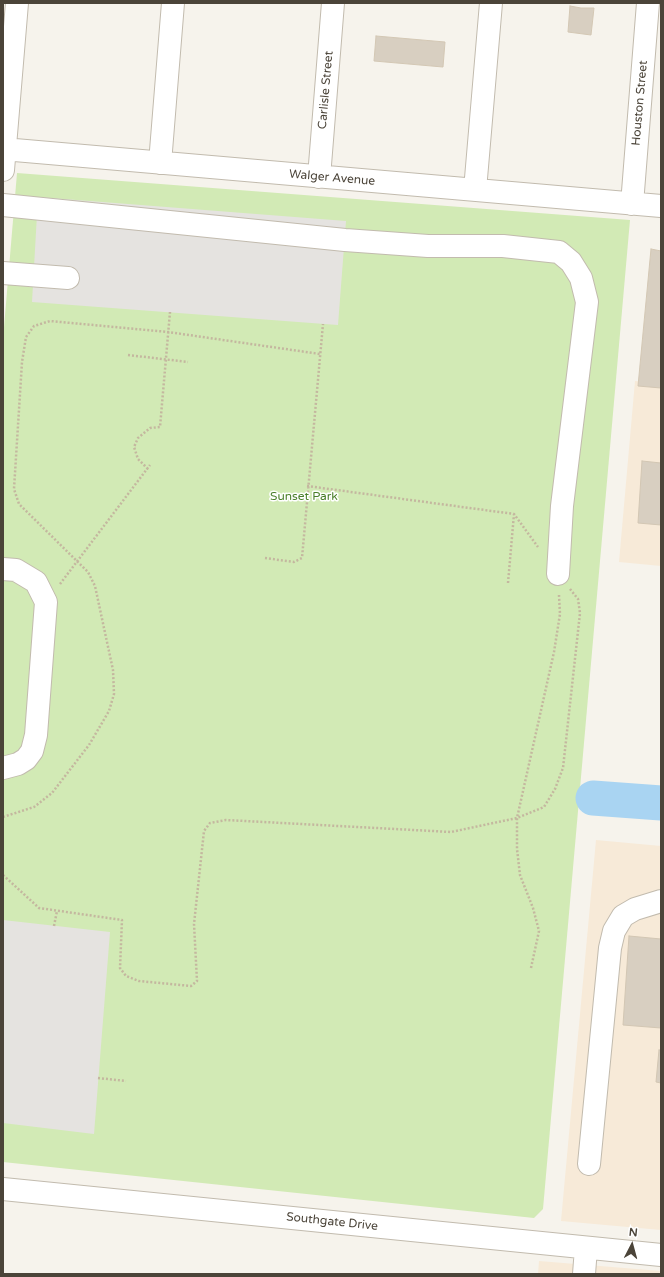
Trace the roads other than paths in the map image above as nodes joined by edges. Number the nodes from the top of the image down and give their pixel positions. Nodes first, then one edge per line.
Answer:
1 (17, 3) edge
2 (173, 3) edge
3 (333, 3) edge
4 (491, 3) edge
5 (648, 3) edge
6 (4, 156) edge
7 (160, 163) junction
8 (319, 177) junction
9 (475, 190) junction
10 (632, 204) junction
11 (3, 205) edge
12 (661, 206) edge
13 (3, 272) edge
14 (68, 278) dead end
15 (3, 569) edge
16 (558, 574) road end
17 (3, 768) edge
18 (661, 901) edge
19 (589, 1164) dead end
20 (3, 1189) edge
21 (586, 1248) junction
22 (661, 1255) edge
23 (584, 1274) edge

1 - 6 street
2 - 7 street
3 - 8 street, Carlisle Street
4 - 9 street
5 - 10 street, Houston Street
6 - 7 street, Walger Avenue
7 - 8 street, Walger Avenue
8 - 9 street, Walger Avenue
9 - 10 street, Walger Avenue
10 - 12 street, Walger Avenue
11 - 16 street
13 - 14 street
15 - 17 street
18 - 19 street
20 - 21 street, Southgate Drive
21 - 22 street, Southgate Drive
21 - 23 street

